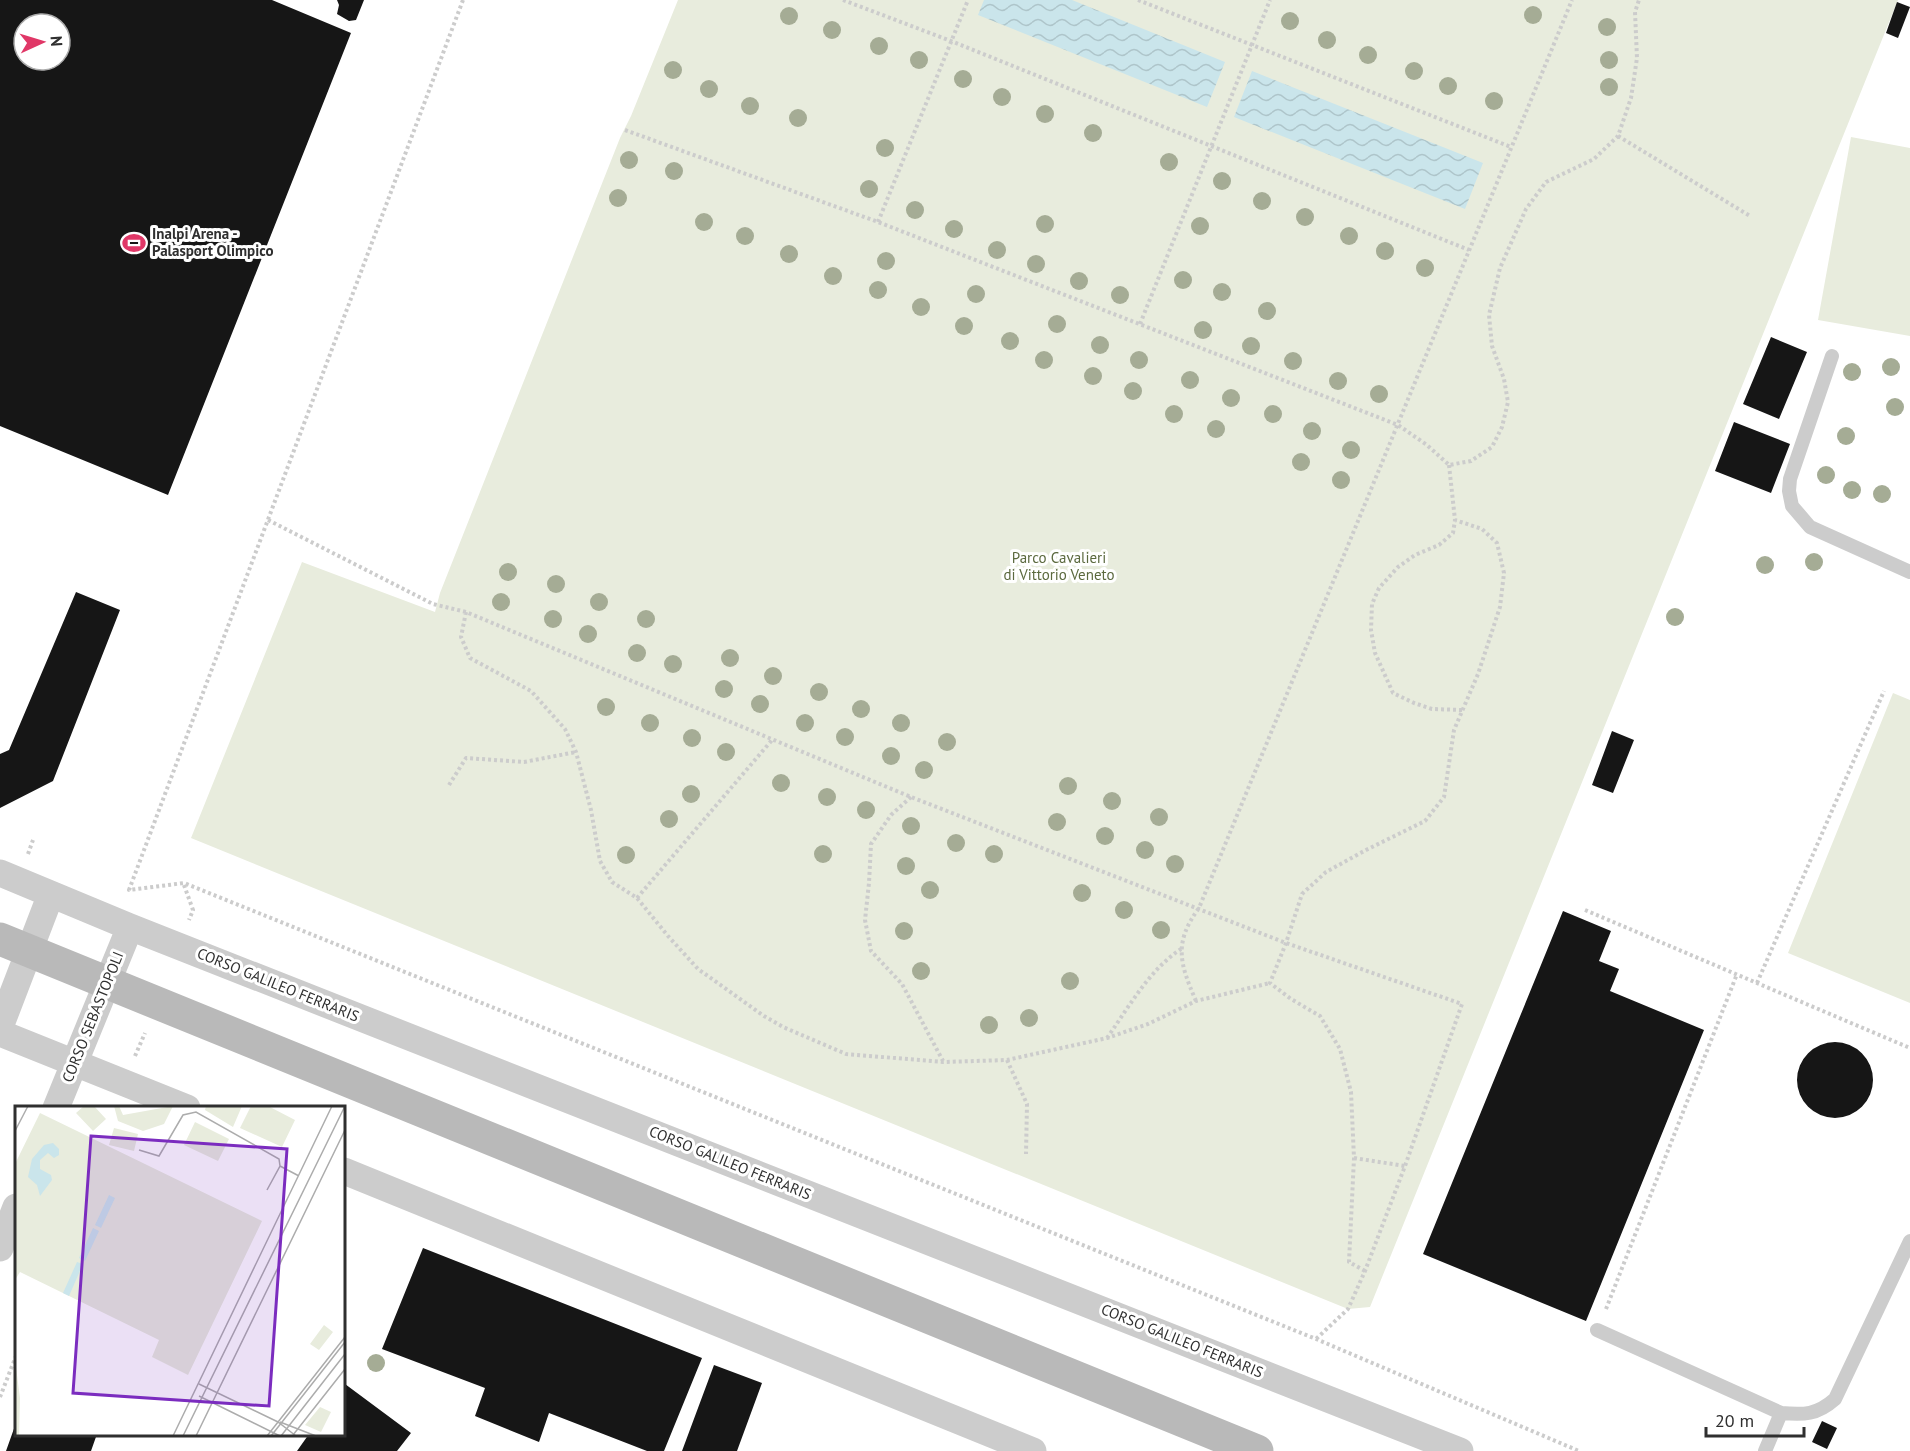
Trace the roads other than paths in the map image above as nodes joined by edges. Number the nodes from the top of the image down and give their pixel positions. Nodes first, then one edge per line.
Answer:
1 (1832, 356) dead end
2 (1910, 572) edge
3 (0, 873) edge
4 (51, 894) junction
5 (130, 927) junction
6 (14, 945) edge
7 (107, 983) junction
8 (0, 1027) edge
9 (0, 1033) edge
10 (74, 1062) junction
11 (56, 1106) edge
12 (184, 1106) edge
13 (345, 1171) edge
14 (15, 1210) edge
15 (1910, 1241) edge
16 (0, 1248) edge
17 (1597, 1330) road end
18 (1781, 1413) junction
19 (1033, 1451) edge
20 (1257, 1451) edge
21 (1460, 1451) edge
22 (1765, 1451) edge

1 - 2 lane
3 - 4 street, CORSO GALILEO FERRARIS
4 - 5 street, CORSO GALILEO FERRARIS
4 - 6 street
5 - 7 street, CORSO SEBASTOPOLI
5 - 21 street, CORSO GALILEO FERRARIS
6 - 7 main road
6 - 8 street
7 - 10 street, CORSO SEBASTOPOLI
7 - 20 main road
9 - 10 street
10 - 11 street, CORSO SEBASTOPOLI
10 - 12 street
13 - 19 street
14 - 16 street
15 - 18 lane
17 - 18 lane
18 - 22 lane

